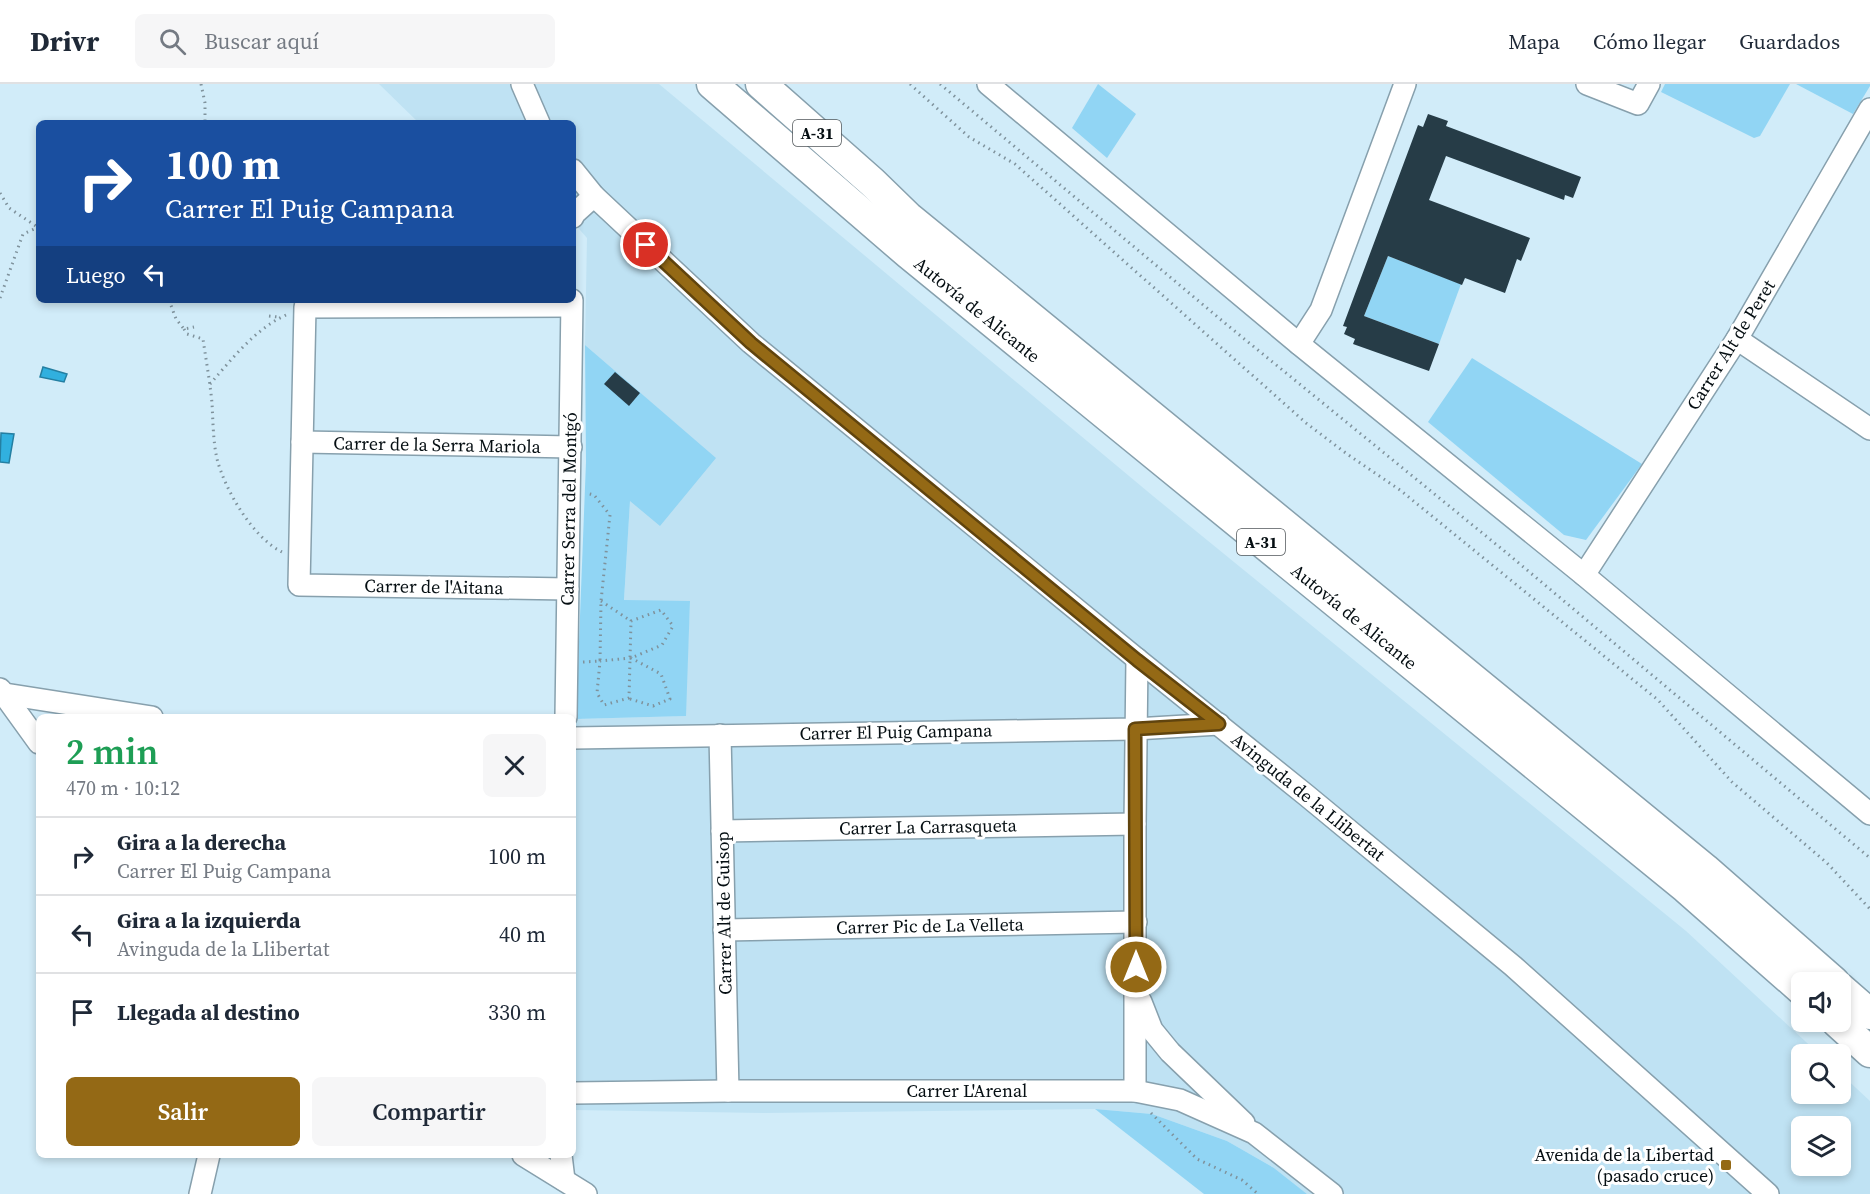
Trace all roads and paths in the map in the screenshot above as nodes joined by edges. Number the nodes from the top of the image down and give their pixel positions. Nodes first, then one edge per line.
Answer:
1 (201, 84) edge
2 (522, 84) edge
3 (712, 84) edge
4 (761, 84) edge
5 (910, 84) edge
6 (940, 84) edge
7 (988, 84) edge
8 (1405, 84) edge
9 (1587, 84) edge
10 (1649, 84) edge
11 (1870, 109) edge
12 (205, 120) edge
13 (538, 120) edge
14 (576, 174) edge
15 (0, 193) edge
16 (594, 196) junction
17 (576, 212) edge
18 (36, 226) edge
19 (36, 228) edge
20 (0, 298) edge
21 (170, 303) edge
22 (572, 303) edge
23 (304, 306) junction
24 (269, 316) dead end
25 (280, 317) junction
26 (194, 327) dead end
27 (184, 329) junction
28 (1737, 339) junction
29 (1299, 344) junction
30 (210, 384) junction
31 (1870, 429) edge
32 (302, 442) junction
33 (571, 447) junction
34 (570, 489) junction
35 (300, 556) junction
36 (1584, 575) junction
37 (568, 589) junction
38 (602, 601) junction
39 (631, 621) junction
40 (631, 658) junction
41 (1137, 660) junction
42 (600, 661) junction
43 (567, 662) junction
44 (2, 692) edge
45 (629, 698) junction
46 (134, 714) edge
47 (566, 714) edge
48 (1219, 724) junction
49 (1135, 729) junction
50 (720, 735) junction
51 (576, 738) edge
52 (36, 739) edge
53 (1870, 814) edge
54 (1135, 824) junction
55 (722, 831) junction
56 (1870, 858) edge
57 (1870, 909) edge
58 (1136, 922) junction
59 (724, 930) junction
60 (1823, 972) edge
61 (1791, 980) edge
62 (1136, 991) junction
63 (1851, 998) edge
64 (1870, 1014) edge
65 (1848, 1032) edge
66 (1170, 1052) junction
67 (1870, 1052) edge
68 (728, 1090) junction
69 (1135, 1091) junction
70 (576, 1093) edge
71 (1180, 1100) junction
72 (1152, 1114) dead end
73 (1254, 1133) junction
74 (208, 1158) edge
75 (531, 1158) edge
76 (561, 1158) edge
77 (564, 1180) junction
78 (201, 1194) edge
79 (586, 1194) edge
80 (1258, 1194) edge
81 (1332, 1194) edge
82 (1768, 1194) edge

1 - 12 path
2 - 13 street
3 - 61 highway, Autovía de Alicante / A-31
4 - 60 highway, Autovía de Alicante / A-31
5 - 57 path
6 - 56 path
7 - 29 street
8 - 29 street
9 - 10 street
11 - 28 street, Carrer Alt de Peret
14 - 16 street, Avinguda de la Llibertat
15 - 18 path
16 - 17 street
16 - 41 street, Avinguda de la Llibertat
19 - 20 path
21 - 27 path
22 - 23 street
22 - 33 street, Carrer Serra del Montgó
23 - 25 path
23 - 32 street
24 - 25 path
25 - 30 path
26 - 27 path
27 - 30 path
28 - 31 street
28 - 36 street, Carrer Alt de Peret
29 - 36 street
30 - 35 path
32 - 33 street, Carrer de la Serra Mariola
32 - 35 street
33 - 34 street, Carrer Serra del Montgó
34 - 37 street, Carrer Serra del Montgó
34 - 38 path
35 - 37 street, Carrer de l'Aitana
36 - 53 street
37 - 43 street, Carrer Serra del Montgó
38 - 39 path
38 - 42 path
39 - 40 path
39 - 40 path
40 - 42 path
40 - 45 path
40 - 45 path
41 - 48 street, Avinguda de la Llibertat
41 - 49 street
42 - 43 path
42 - 45 path
43 - 47 street, Carrer Serra del Montgó
44 - 46 street
44 - 52 street
48 - 49 street, Carrer El Puig Campana
48 - 82 street, Avinguda de la Llibertat
49 - 50 street, Carrer El Puig Campana
49 - 54 street
50 - 51 street, Carrer El Puig Campana
50 - 55 street, Carrer Alt de Guisop
54 - 55 street, Carrer La Carrasqueta
54 - 58 street
55 - 59 street, Carrer Alt de Guisop
58 - 59 street, Carrer Pic de La Velleta
58 - 62 street
59 - 68 street, Carrer Alt de Guisop
62 - 66 street
62 - 69 street
63 - 64 highway
65 - 67 highway
66 - 71 street
66 - 73 street
68 - 69 street, Carrer L'Arenal
68 - 70 street, Carrer L'Arenal
69 - 71 street, Carrer L'Arenal
71 - 73 street, Carrer L'Arenal
72 - 80 path
73 - 81 street, Carrer L'Arenal
74 - 78 street
75 - 77 street
76 - 77 street
77 - 79 street

